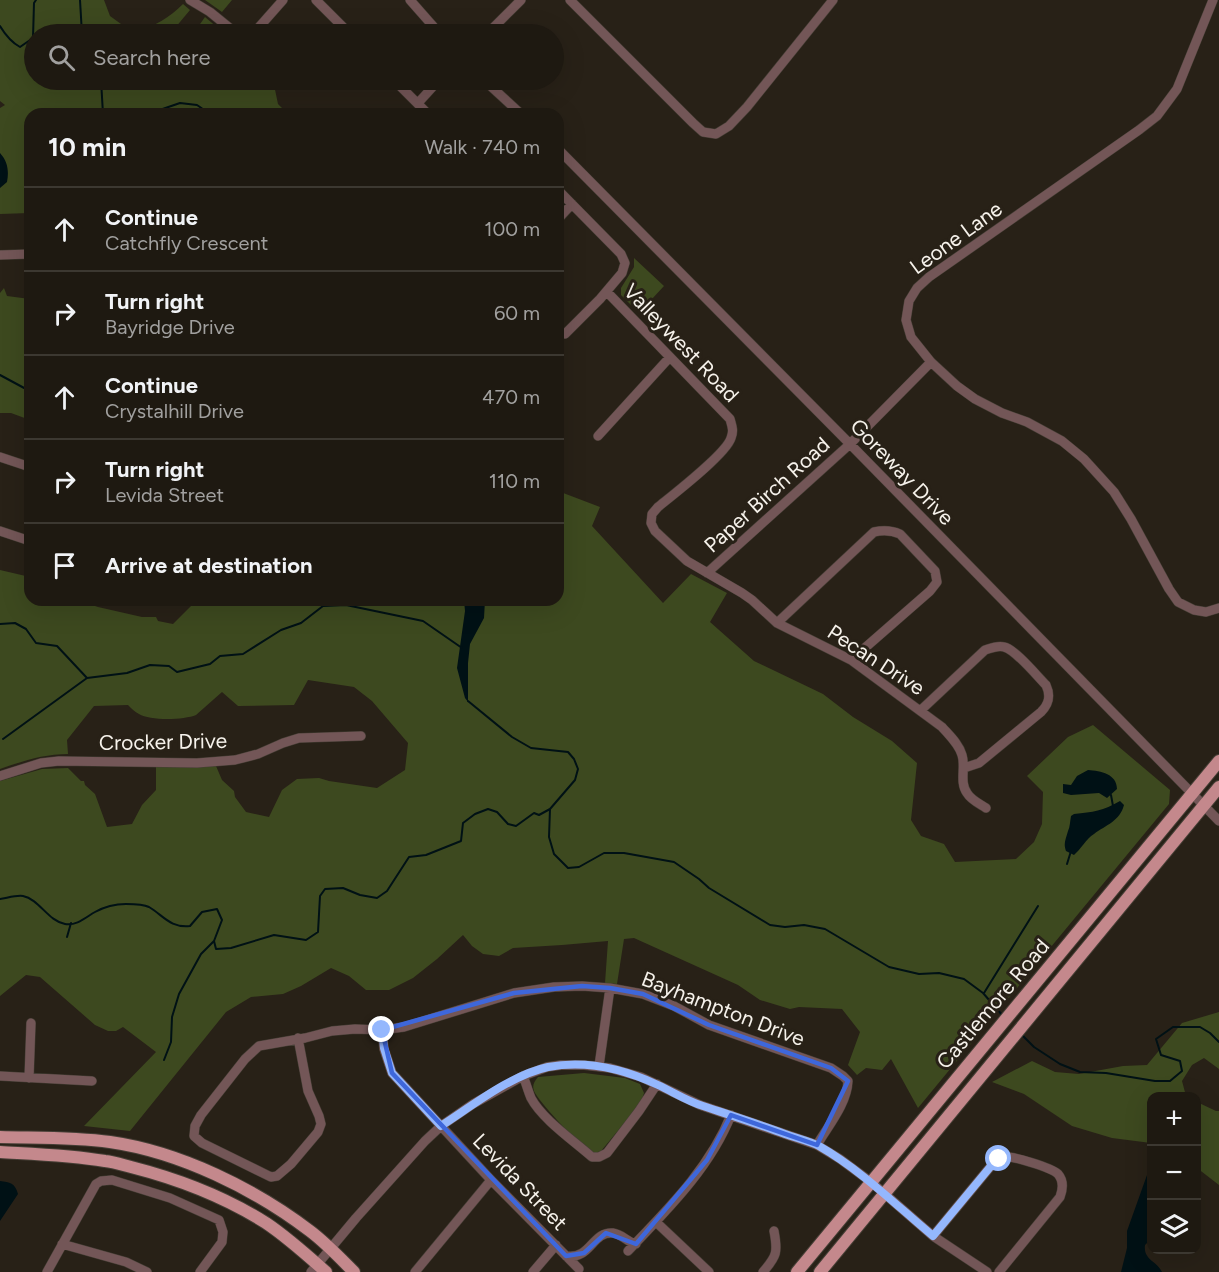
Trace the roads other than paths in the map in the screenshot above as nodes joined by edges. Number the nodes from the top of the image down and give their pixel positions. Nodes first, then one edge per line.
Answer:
1 (190, 0) edge
2 (284, 0) edge
3 (316, 0) edge
4 (410, 0) edge
5 (521, 0) edge
6 (570, 0) edge
7 (833, 0) edge
8 (1213, 0) edge
9 (225, 24) edge
10 (263, 24) edge
11 (340, 24) edge
12 (431, 24) edge
13 (497, 24) edge
14 (404, 90) edge
15 (430, 90) edge
16 (495, 90) edge
17 (418, 103) junction
18 (423, 108) edge
19 (514, 108) edge
20 (564, 155) edge
21 (564, 196) edge
22 (572, 204) junction
23 (564, 213) edge
24 (24, 254) edge
25 (0, 255) edge
26 (607, 292) junction
27 (565, 334) dead end
28 (670, 357) junction
29 (931, 362) junction
30 (598, 436) dead end
31 (850, 444) junction
32 (0, 458) edge
33 (24, 465) edge
34 (0, 531) edge
35 (24, 539) edge
36 (707, 573) junction
37 (1219, 608) edge
38 (777, 623) junction
39 (851, 660) junction
40 (921, 710) junction
41 (361, 736) dead end
42 (1219, 761) edge
43 (964, 768) junction
44 (0, 776) edge
45 (1219, 787) edge
46 (1192, 793) junction
47 (1203, 805) junction
48 (986, 808) dead end
49 (1219, 821) edge
50 (610, 988) junction
51 (31, 1023) dead end
52 (382, 1030) junction
53 (298, 1038) junction
54 (599, 1066) junction
55 (0, 1076) edge
56 (523, 1076) junction
57 (29, 1078) junction
58 (92, 1081) dead end
59 (657, 1084) junction
60 (730, 1115) junction
61 (441, 1126) junction
62 (0, 1137) edge
63 (817, 1145) junction
64 (0, 1152) edge
65 (491, 1180) junction
66 (870, 1182) junction
67 (885, 1194) junction
68 (656, 1222) junction
69 (774, 1231) dead end
70 (933, 1236) junction
71 (62, 1244) junction
72 (636, 1244) junction
73 (556, 1245) junction
74 (330, 1249) junction
75 (628, 1251) dead end
76 (566, 1256) junction
77 (318, 1269) edge
78 (579, 1269) dead end
79 (47, 1272) edge
80 (147, 1272) edge
81 (200, 1272) edge
82 (354, 1272) edge
83 (415, 1272) edge
84 (533, 1272) edge
85 (709, 1272) edge
86 (763, 1272) edge
87 (797, 1272) edge
88 (820, 1272) edge
89 (987, 1272) edge
90 (999, 1272) edge

1 - 9 street
2 - 10 street
3 - 11 street
4 - 12 street
5 - 13 street
6 - 7 street
8 - 29 street, Leone Lane
14 - 17 street
15 - 17 street
16 - 19 street
17 - 18 street
20 - 31 street, Goreway Drive
21 - 22 street
22 - 23 street
22 - 26 street
24 - 25 street
26 - 27 street
26 - 28 street, Valleywest Road
28 - 30 street
28 - 36 street, Valleywest Road
29 - 31 street, Paper Birch Road
29 - 37 street, Leone Lane
31 - 36 street, Paper Birch Road
31 - 46 street, Goreway Drive
32 - 33 street
34 - 35 street
36 - 38 street, Pecan Drive
38 - 39 street, Pecan Drive
38 - 39 street
39 - 40 street, Pecan Drive
40 - 43 street, Pecan Drive
40 - 43 street
41 - 44 street, Crocker Drive
42 - 46 main road, Castlemore Road
43 - 48 street, Pecan Drive
45 - 47 main road, Castlemore Road
46 - 47 street, Goreway Drive
46 - 66 main road, Castlemore Road
47 - 49 street, Goreway Drive
47 - 67 main road, Castlemore Road
50 - 52 street, Bayhampton Drive
50 - 54 street
50 - 63 street, Bayhampton Drive
51 - 57 street
52 - 53 street, Bayhampton Drive
52 - 61 street, Levida Street
53 - 53 street, Bayhampton Drive
54 - 56 street
54 - 59 street
55 - 57 street
56 - 59 street
56 - 61 street
57 - 58 street
59 - 60 street
60 - 63 street
60 - 68 street
61 - 65 street, Levida Street
61 - 74 street
62 - 74 main road
63 - 66 street
64 - 77 main road
65 - 73 street, Levida Street
65 - 83 street
66 - 67 street
66 - 87 main road, Castlemore Road
67 - 70 street
67 - 88 main road, Castlemore Road
68 - 72 street
68 - 85 street
69 - 86 street
70 - 89 street
70 - 90 street
71 - 79 street
71 - 80 street
71 - 81 street
72 - 75 street
72 - 76 street
73 - 76 street, Levida Street
73 - 84 street
74 - 77 street
74 - 82 main road
76 - 78 street, Levida Street

